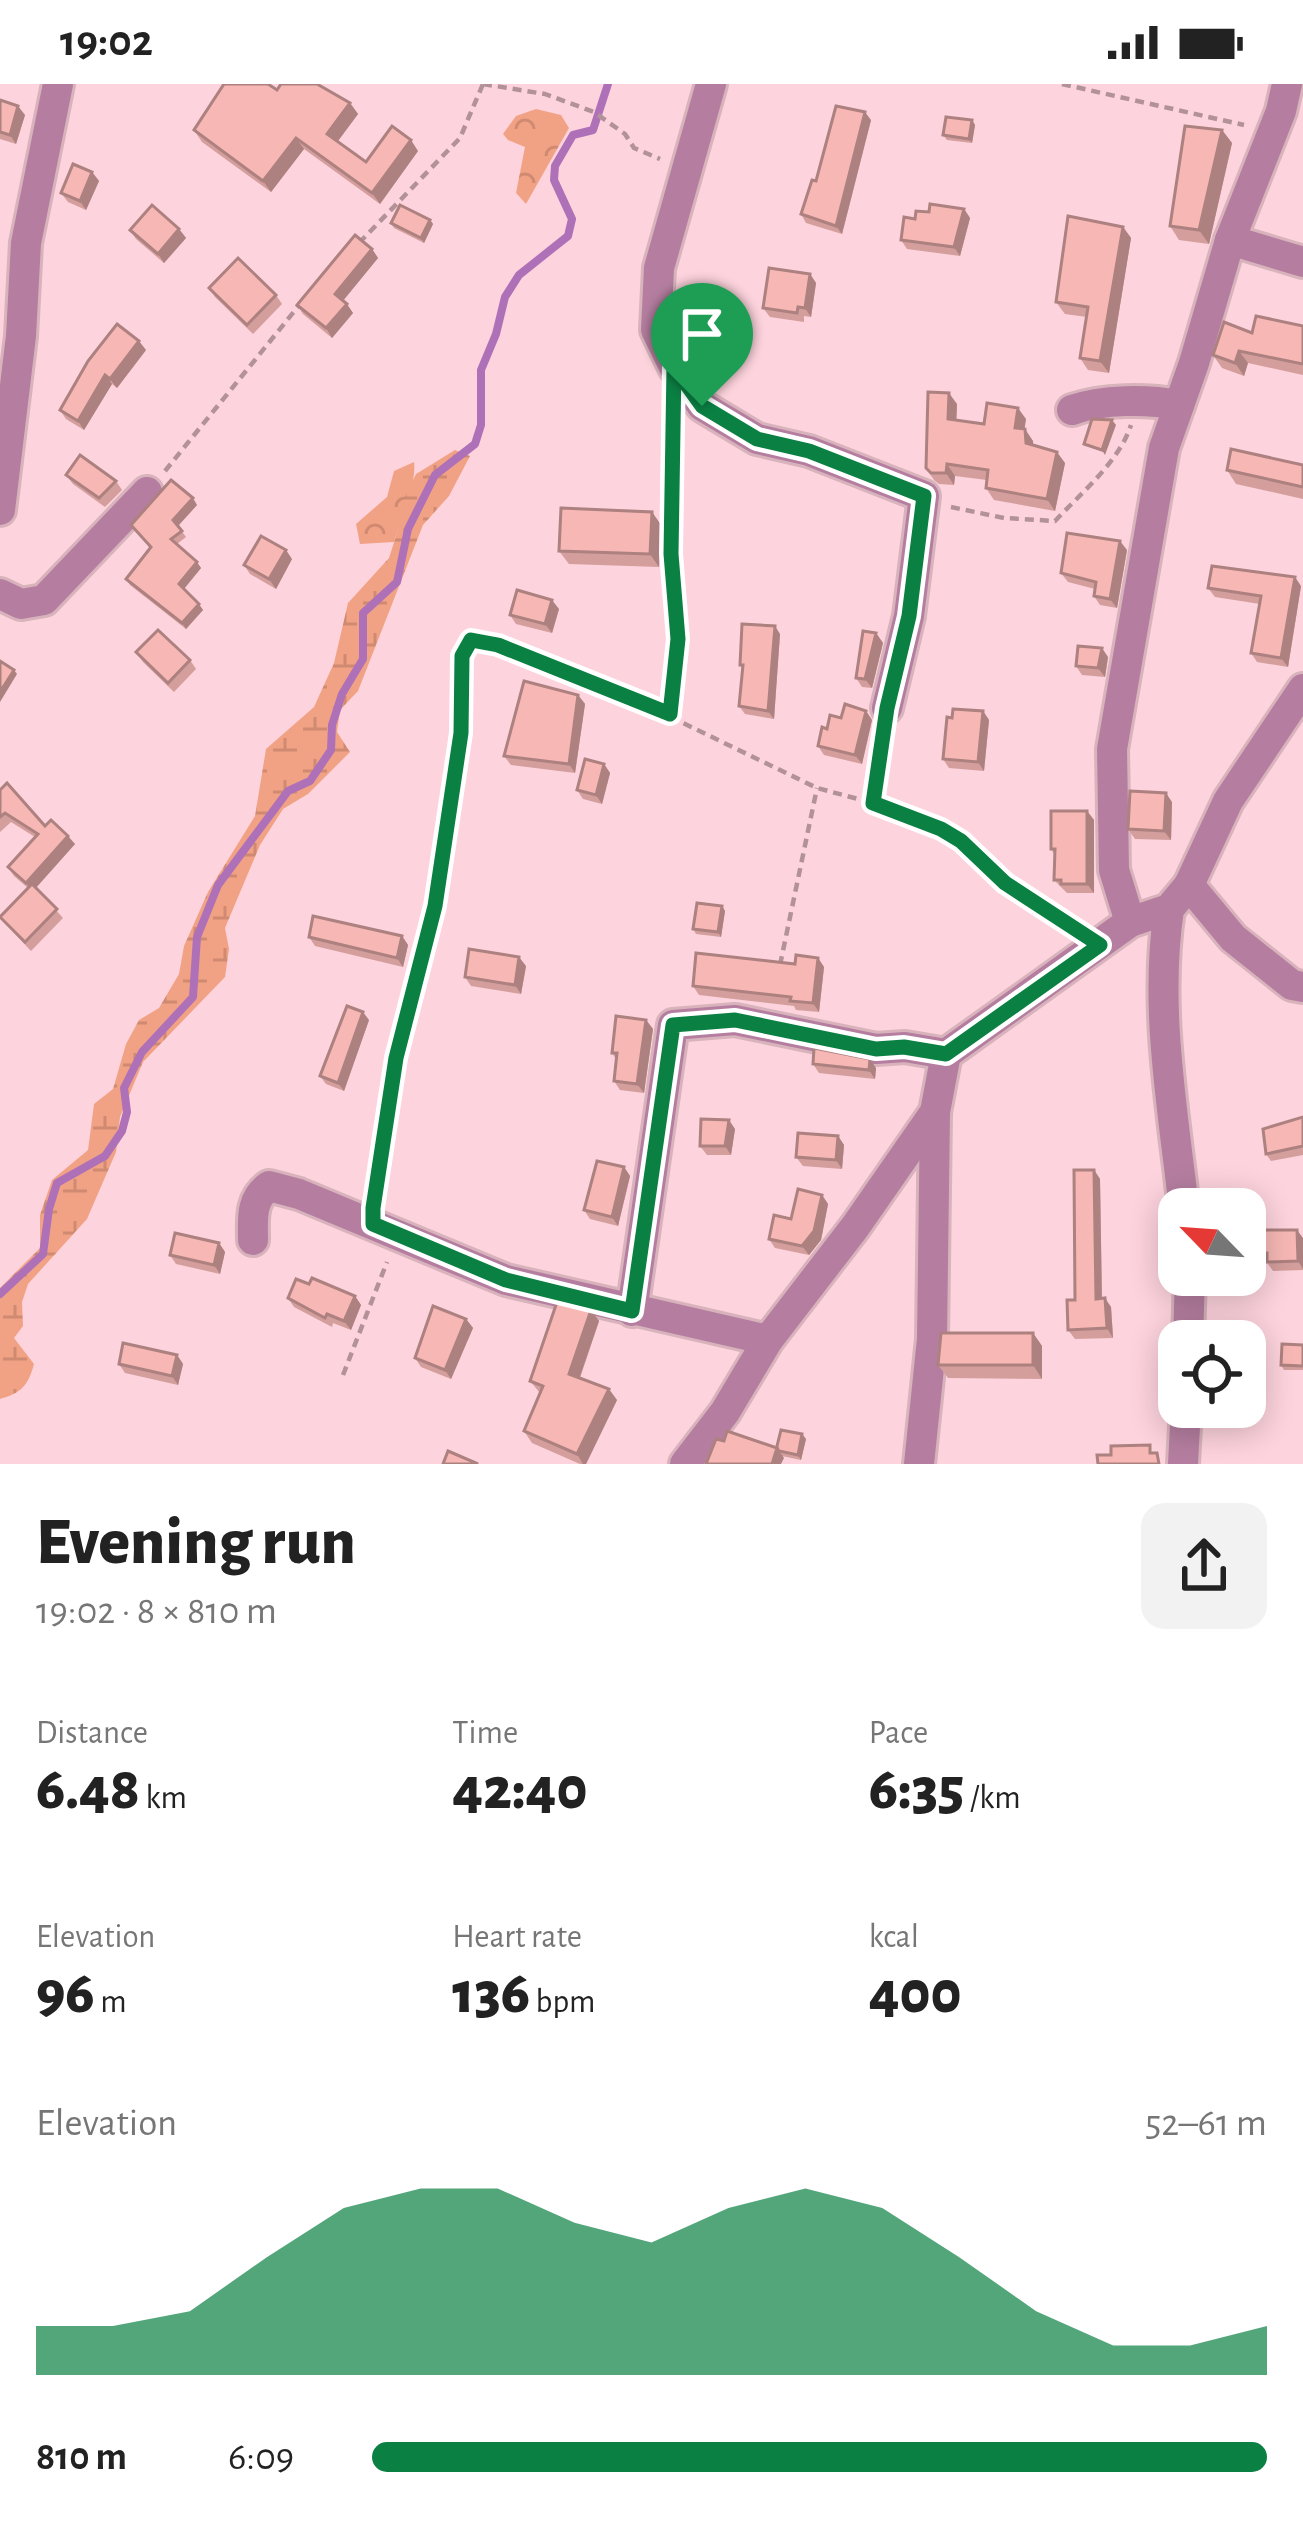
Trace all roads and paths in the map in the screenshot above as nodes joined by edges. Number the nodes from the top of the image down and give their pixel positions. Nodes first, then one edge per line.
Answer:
1 (58, 84) edge
2 (483, 84) edge
3 (710, 84) edge
4 (1062, 84) edge
5 (1287, 84) edge
6 (1273, 131) junction
7 (687, 166) junction
8 (1230, 240) junction
9 (345, 257) edge
10 (1303, 262) edge
11 (311, 291) edge
12 (1139, 402) junction
13 (1179, 405) junction
14 (674, 410) dead end
15 (1072, 410) dead end
16 (147, 492) joint
17 (921, 508) junction
18 (0, 510) edge
19 (0, 594) edge
20 (1298, 706) edge
21 (887, 708) joint
22 (670, 714) junction
23 (817, 788) junction
24 (873, 803) junction
25 (1179, 897) junction
26 (1130, 922) junction
27 (1100, 945) junction
28 (780, 964) edge
29 (1303, 987) edge
30 (946, 1054) junction
31 (934, 1112) junction
32 (1181, 1188) edge
33 (386, 1230) junction
34 (253, 1240) dead end
35 (632, 1311) junction
36 (768, 1340) junction
37 (344, 1375) dead end
38 (1185, 1428) edge
39 (685, 1464) edge
40 (919, 1464) edge
41 (1183, 1464) edge

1 - 18 street
2 - 7 path
2 - 9 path
3 - 7 street
4 - 6 path
5 - 6 street
6 - 8 street
7 - 17 street
8 - 10 street
8 - 13 street
11 - 16 path
12 - 13 street
12 - 15 street
12 - 17 path
13 - 26 street
14 - 22 path
16 - 19 street
17 - 21 street
20 - 25 street
21 - 24 path
22 - 23 path
22 - 33 path
23 - 24 path
23 - 28 path
24 - 27 path
25 - 26 street
25 - 29 street
25 - 32 street
26 - 27 street
27 - 30 street
30 - 31 street
30 - 35 street
31 - 36 street
31 - 40 street
33 - 34 street
33 - 35 street
33 - 37 path
35 - 36 street
36 - 39 street
38 - 41 street

